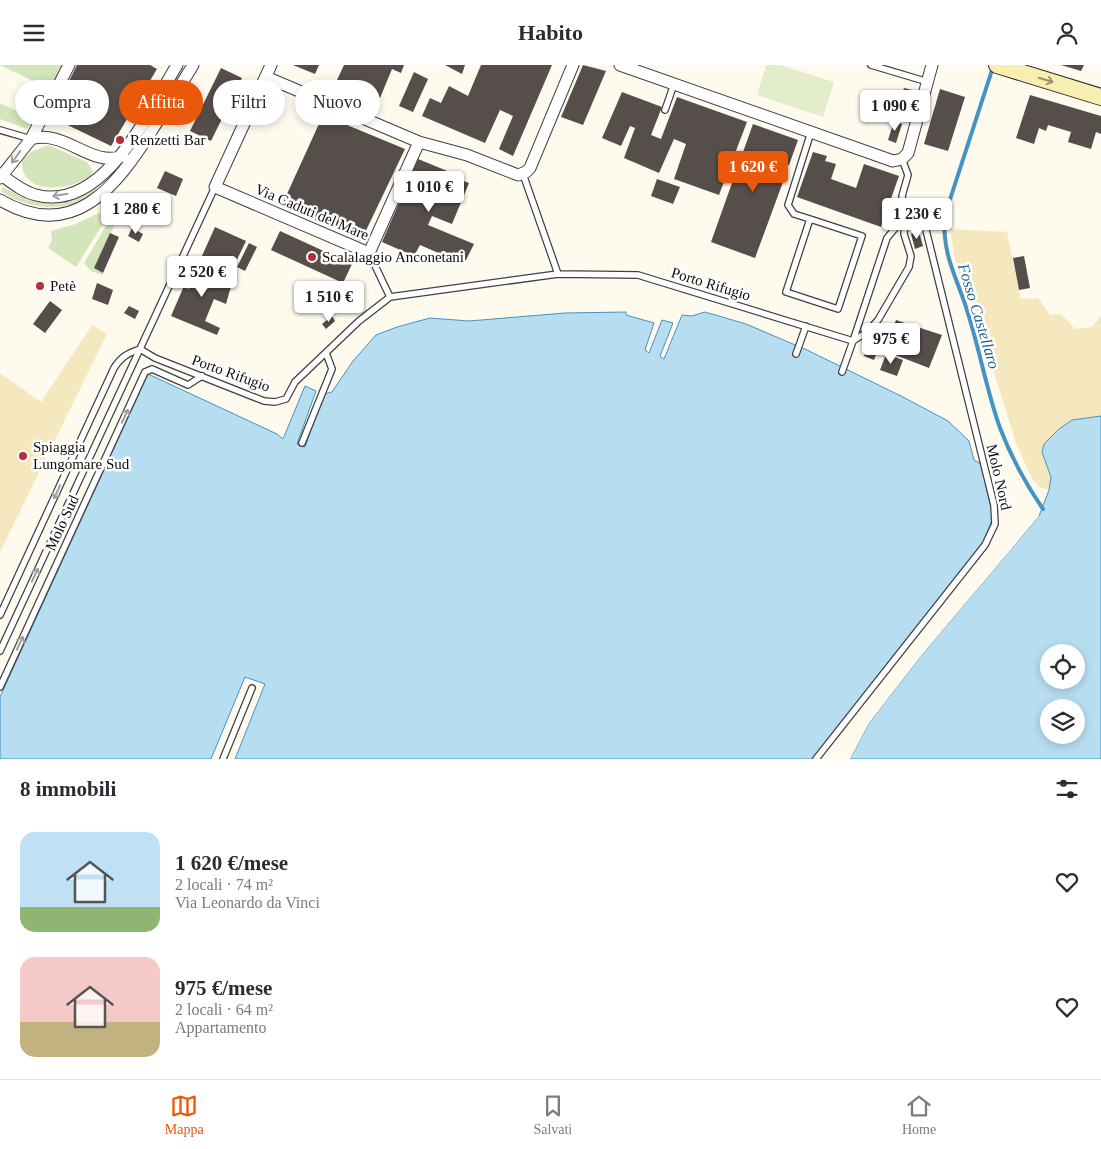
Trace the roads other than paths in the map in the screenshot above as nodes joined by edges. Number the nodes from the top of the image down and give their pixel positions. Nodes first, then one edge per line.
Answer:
1 (69, 65) edge
2 (178, 65) edge
3 (194, 65) edge
4 (271, 65) edge
5 (573, 65) edge
6 (620, 65) edge
7 (873, 65) edge
8 (932, 65) edge
9 (1004, 66) edge
10 (266, 77) junction
11 (928, 82) junction
12 (674, 84) junction
13 (1101, 97) edge
14 (664, 110) dead end
15 (0, 131) edge
16 (811, 132) junction
17 (31, 139) junction
18 (419, 142) junction
19 (120, 157) junction
20 (134, 159) junction
21 (902, 159) junction
22 (523, 173) junction
23 (1, 176) edge
24 (215, 187) junction
25 (0, 200) edge
26 (906, 215) junction
27 (810, 219) junction
28 (369, 253) junction
29 (558, 274) junction
30 (390, 297) junction
31 (806, 327) junction
32 (853, 341) junction
33 (140, 349) junction
34 (326, 353) junction
35 (796, 354) dead end
36 (842, 372) dead end
37 (202, 376) junction
38 (302, 443) dead end
39 (0, 615) edge
40 (0, 651) edge
41 (0, 687) edge
42 (252, 688) dead end
43 (223, 759) edge
44 (816, 759) edge

1 - 17 street
2 - 19 street
3 - 20 street
4 - 10 street
5 - 22 street
6 - 12 street
7 - 11 lane
8 - 11 street
9 -> 13 street
10 - 18 street
10 - 24 street
11 - 21 street
12 - 14 lane
12 - 16 street
15 - 17 lane
16 - 21 street
16 - 27 lane
17 - 19 street
17 -> 23 street
18 - 22 street
18 - 28 street, Via Caduti del Mare
19 - 20 street
19 -> 23 street
20 - 25 street
21 - 26 lane
22 - 29 lane
24 - 28 street, Via Caduti del Mare
24 - 33 lane
26 - 32 lane
26 - 32 lane
26 - 44 lane, Molo Nord
27 - 27 lane
28 - 30 lane
29 - 30 lane, Porto Rifugio
29 - 31 lane, Porto Rifugio
30 - 34 lane, Porto Rifugio
31 - 32 lane, Porto Rifugio
31 - 35 lane
32 - 36 lane
33 - 37 lane, Porto Rifugio
33 -> 39 lane
40 -> 33 lane
34 - 37 lane, Porto Rifugio
34 - 38 lane
41 -> 37 lane, Molo Sud
42 - 43 lane

